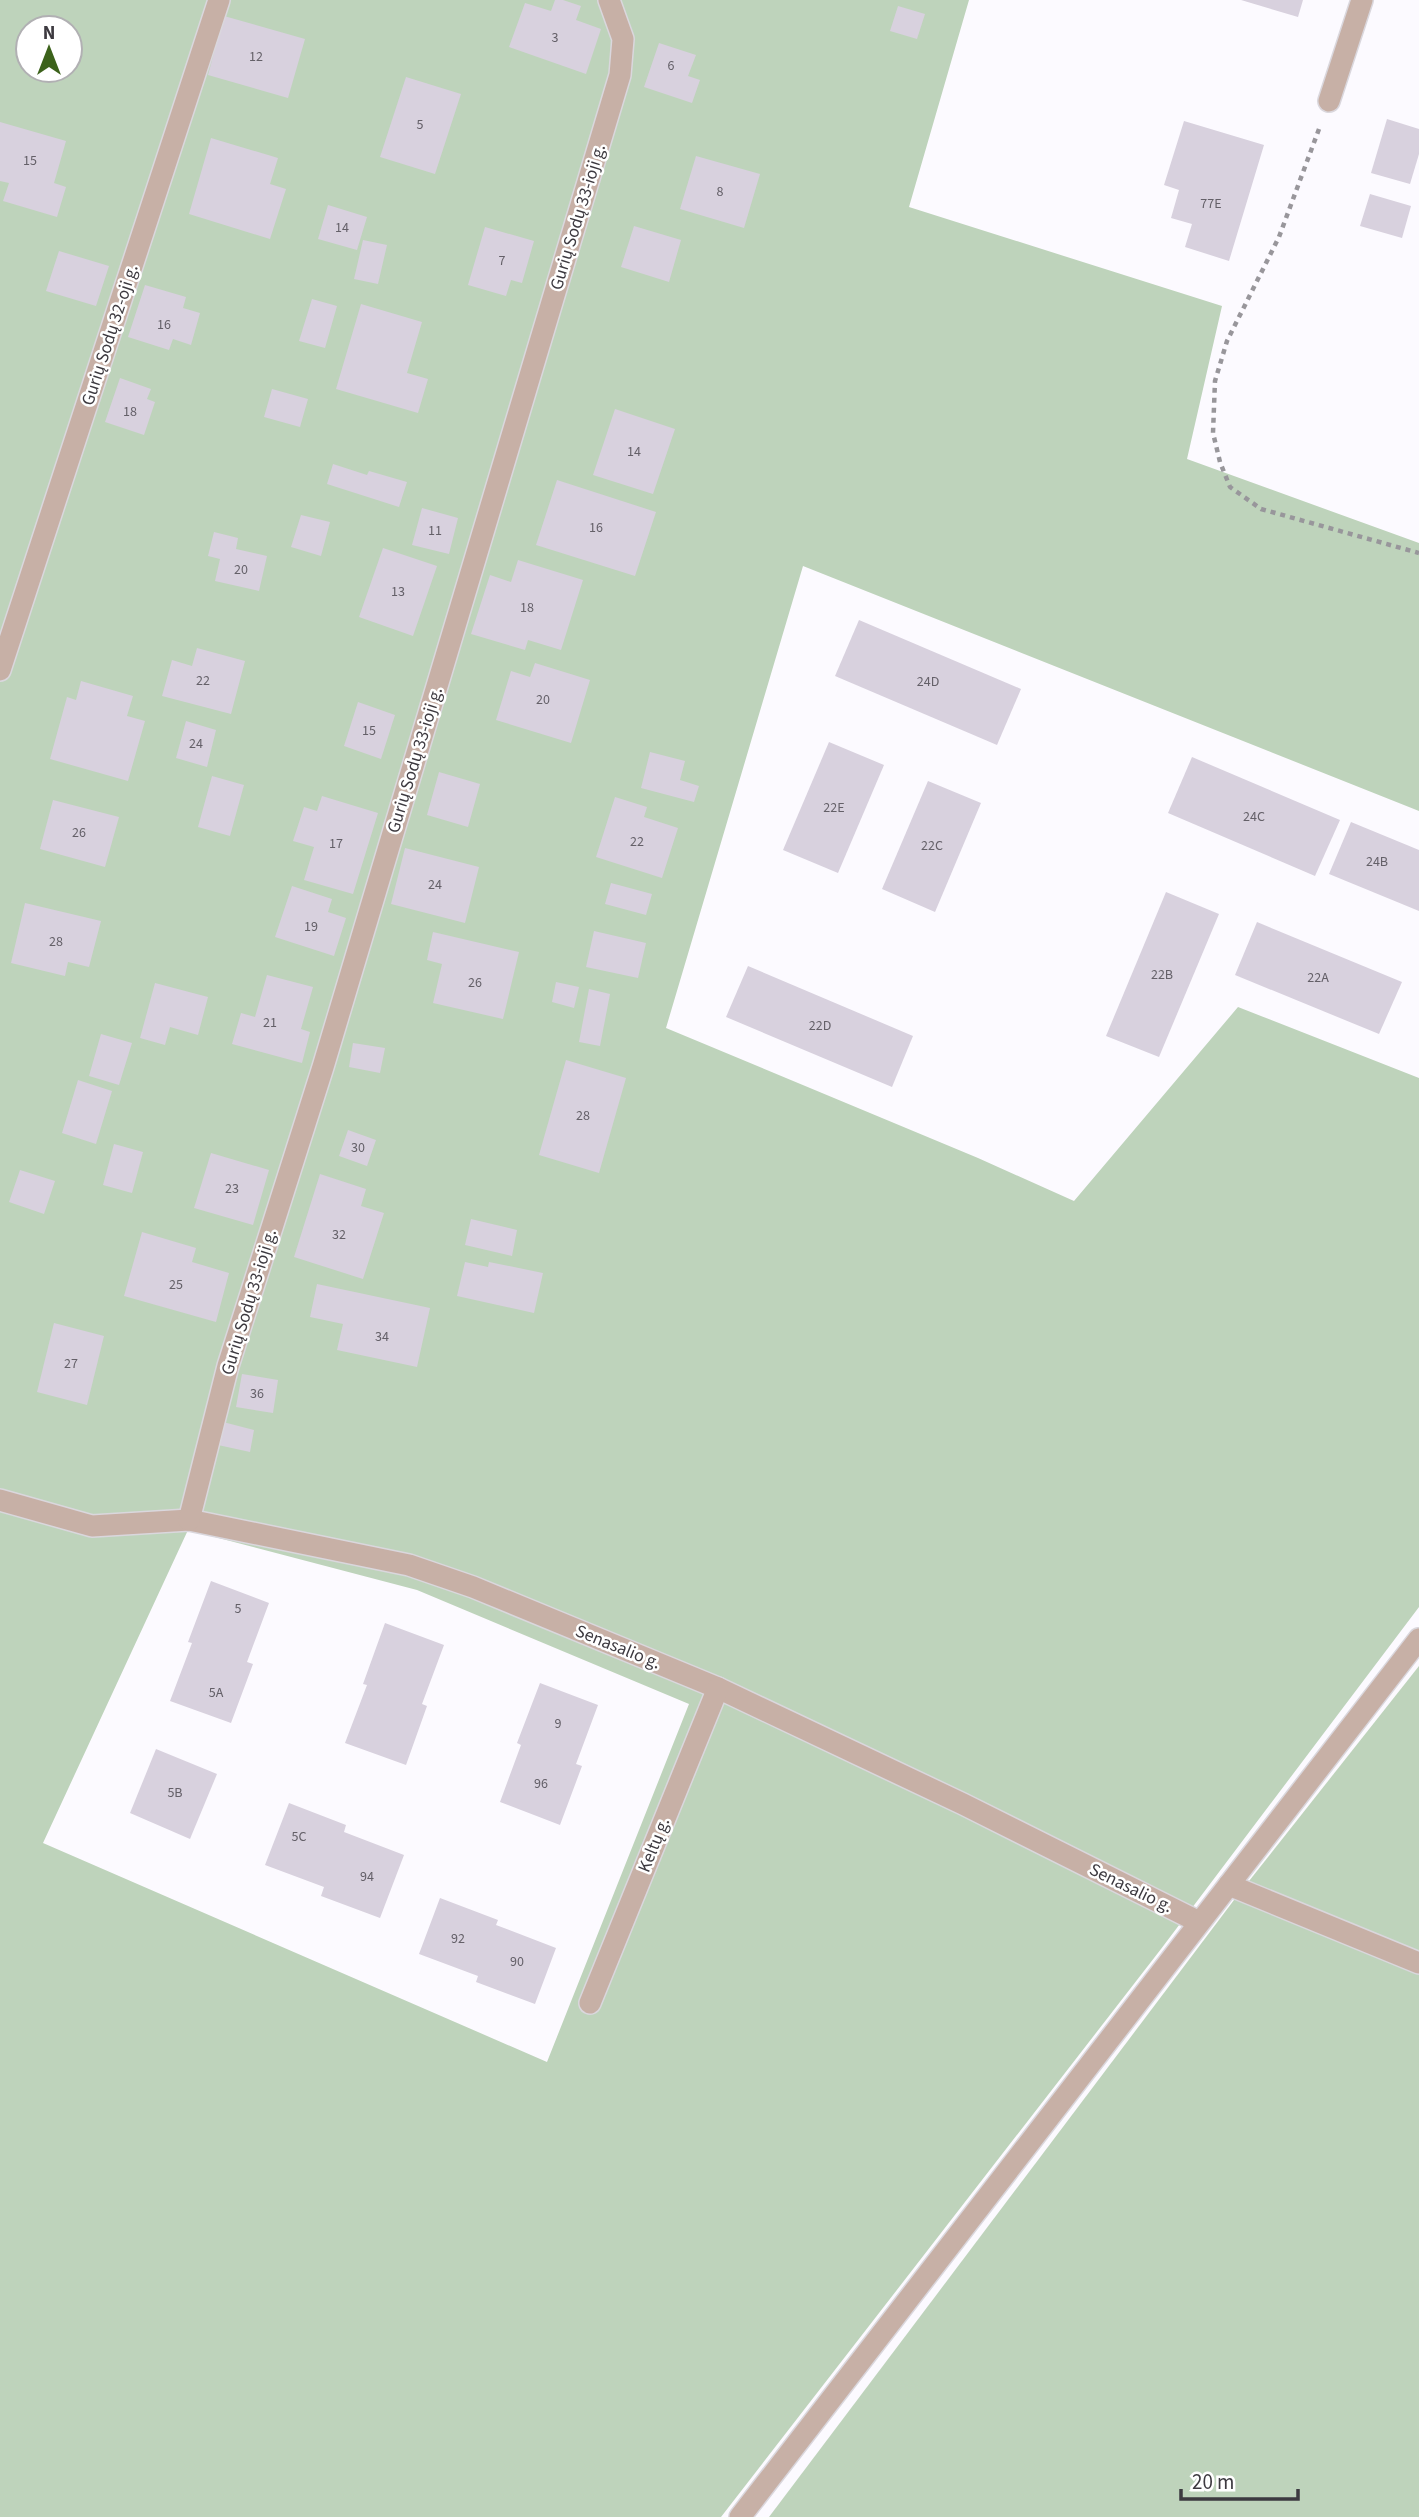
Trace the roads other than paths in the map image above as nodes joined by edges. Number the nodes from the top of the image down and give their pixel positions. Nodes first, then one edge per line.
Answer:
1 (219, 0) edge
2 (609, 0) edge
3 (1362, 0) edge
4 (1329, 101) road end
5 (0, 670) edge
6 (0, 1500) edge
7 (189, 1520) junction
8 (1419, 1639) edge
9 (718, 1688) junction
10 (1229, 1885) junction
11 (1199, 1922) junction
12 (1419, 1963) edge
13 (590, 2003) dead end
14 (740, 2517) edge

1 - 5 street, Gurių Sodų 32-oji g.
2 - 7 street, Gurių Sodų 33-ioji g.
3 - 4 street
6 - 7 street, Senasalio g.
7 - 9 street, Senasalio g.
8 - 10 street
9 - 11 street, Senasalio g.
9 - 13 street, Keltų g.
10 - 11 street
10 - 12 street
11 - 14 street

